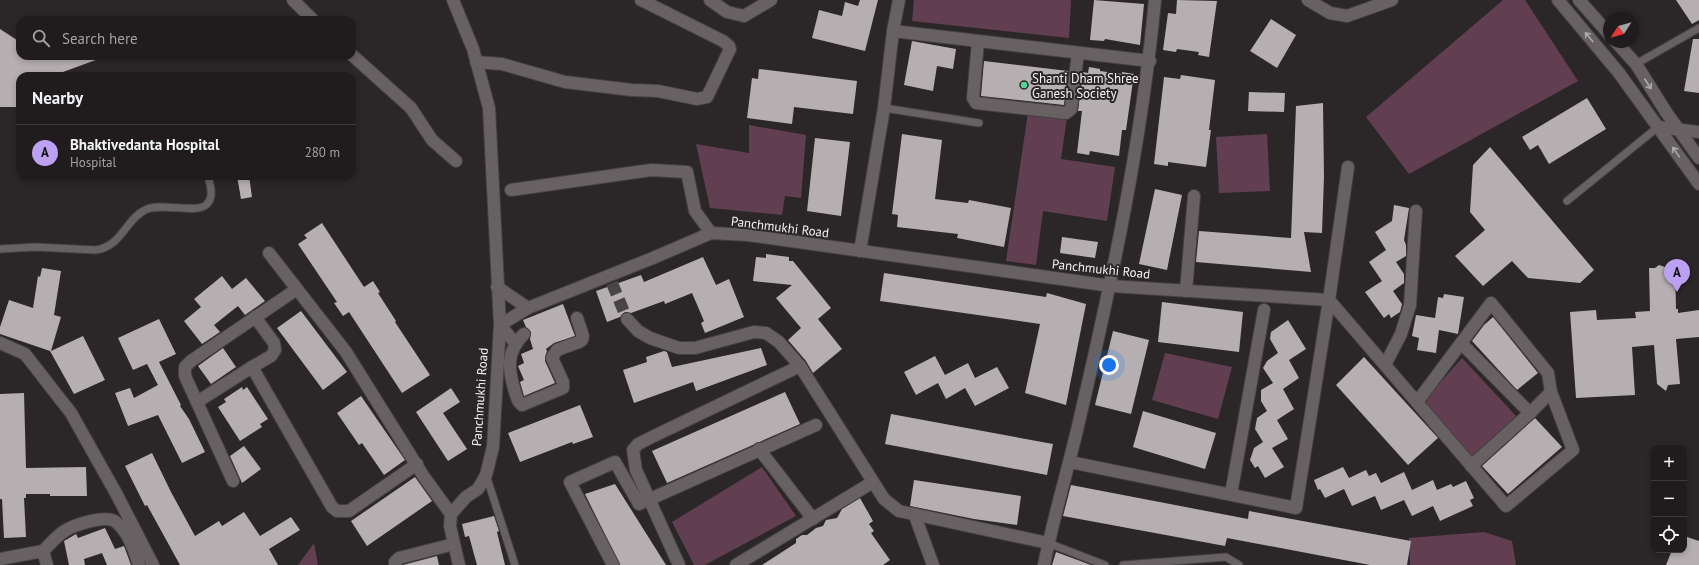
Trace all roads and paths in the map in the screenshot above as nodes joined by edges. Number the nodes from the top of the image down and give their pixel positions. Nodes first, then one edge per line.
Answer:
1 (293, 0) edge
2 (453, 0) edge
3 (640, 0) edge
4 (710, 0) edge
5 (771, 0) edge
6 (899, 0) edge
7 (1155, 0) edge
8 (1308, 0) edge
9 (1392, 0) edge
10 (1558, 0) edge
11 (1578, 0) edge
12 (309, 16) edge
13 (1603, 27) edge
14 (1699, 28) edge
15 (893, 31) junction
16 (978, 41) junction
17 (1621, 48) edge
18 (1078, 53) junction
19 (356, 59) edge
20 (1150, 61) junction
21 (476, 62) junction
22 (1636, 64) junction
23 (884, 108) junction
24 (979, 123) dead end
25 (1658, 127) junction
26 (1679, 129) junction
27 (1699, 132) edge
28 (1699, 158) edge
29 (456, 161) dead end
30 (1348, 167) dead end
31 (209, 180) edge
32 (1699, 184) edge
33 (511, 190) dead end
34 (1194, 196) dead end
35 (1567, 200) dead end
36 (1416, 211) dead end
37 (711, 233) junction
38 (0, 249) edge
39 (860, 251) junction
40 (269, 253) dead end
41 (1111, 286) junction
42 (498, 287) junction
43 (297, 289) junction
44 (1186, 291) junction
45 (1266, 296) junction
46 (1329, 300) junction
47 (528, 308) junction
48 (1264, 310) joint
49 (255, 317) junction
50 (577, 318) dead end
51 (627, 319) tunnel mouth
52 (500, 324) junction
53 (524, 334) dead end
54 (0, 343) edge
55 (1461, 343) junction
56 (516, 344) junction
57 (1385, 365) junction
58 (800, 366) junction
59 (252, 367) junction
60 (1551, 392) junction
61 (196, 402) junction
62 (1417, 402) junction
63 (1530, 413) junction
64 (816, 425) dead end
65 (759, 449) junction
66 (1070, 462) junction
67 (417, 464) junction
68 (1471, 466) junction
69 (486, 475) junction
70 (233, 481) dead end
71 (873, 482) junction
72 (1231, 494) junction
73 (649, 499) junction
74 (451, 514) junction
75 (916, 516) junction
76 (812, 519) junction
77 (1048, 543) junction
78 (454, 544) junction
79 (43, 551) junction
80 (0, 559) edge
81 (47, 565) edge
82 (139, 565) edge
83 (153, 565) edge
84 (395, 565) edge
85 (459, 565) edge
86 (515, 565) edge
87 (613, 565) edge
88 (679, 565) edge
89 (736, 565) edge
90 (933, 565) edge
91 (1044, 565) edge
92 (1105, 565) edge
93 (1123, 565) edge
94 (1239, 565) edge

1 - 12 street
2 - 21 street
3 - 21 street
4 - 5 street
6 - 15 street
7 - 20 street
8 - 9 street
25 -> 10 street
11 - 13 street
14 - 22 lane
15 - 16 street
15 - 23 street
16 - 18 street
16 - 18 street
17 - 22 street
18 - 20 street
19 - 29 street
20 - 41 street
21 - 42 street
22 -> 26 street
23 - 24 lane
23 - 39 street
25 - 26 street
32 -> 25 street
25 - 35 lane
26 - 27 street
26 - 28 street
30 - 46 street
31 - 38 lane
33 - 37 street
34 - 44 street
36 - 57 street
37 - 39 street, Panchmukhi Road
37 - 47 street, Panchmukhi Road
39 - 41 street, Panchmukhi Road
40 - 43 street
41 - 44 street, Panchmukhi Road
41 - 66 street
42 - 47 street
42 - 52 street
43 - 49 street
43 - 67 street
44 - 45 street, Panchmukhi Road
45 - 46 street, Panchmukhi Road
45 - 48 lane
46 - 57 street
46 - 72 street
47 - 52 street, Panchmukhi Road
48 - 72 street
49 - 59 street
49 - 61 street
50 - 56 street
51 - 58 street
52 - 56 street
52 - 69 street, Panchmukhi Road
53 - 56 street
54 - 83 street
55 - 60 street
55 - 62 street
55 - 63 street
57 - 62 street
58 - 71 street
58 - 73 street
59 - 61 street
59 - 67 street
60 - 63 street
60 - 68 street
61 - 70 street
62 - 68 street
63 - 68 street
64 - 65 street
65 - 73 street
65 - 76 street
66 - 72 street
66 - 77 street
67 - 74 street
69 - 74 street, Panchmukhi Road
69 - 86 lane
71 - 75 street
71 - 76 street
73 - 87 street
73 - 88 street
74 - 78 street
75 - 77 street
75 - 90 street
76 - 89 street
77 - 91 street
77 - 92 lane
78 - 84 street
78 - 85 street
79 - 80 street
79 - 81 street
79 - 82 street
93 - 94 lane

